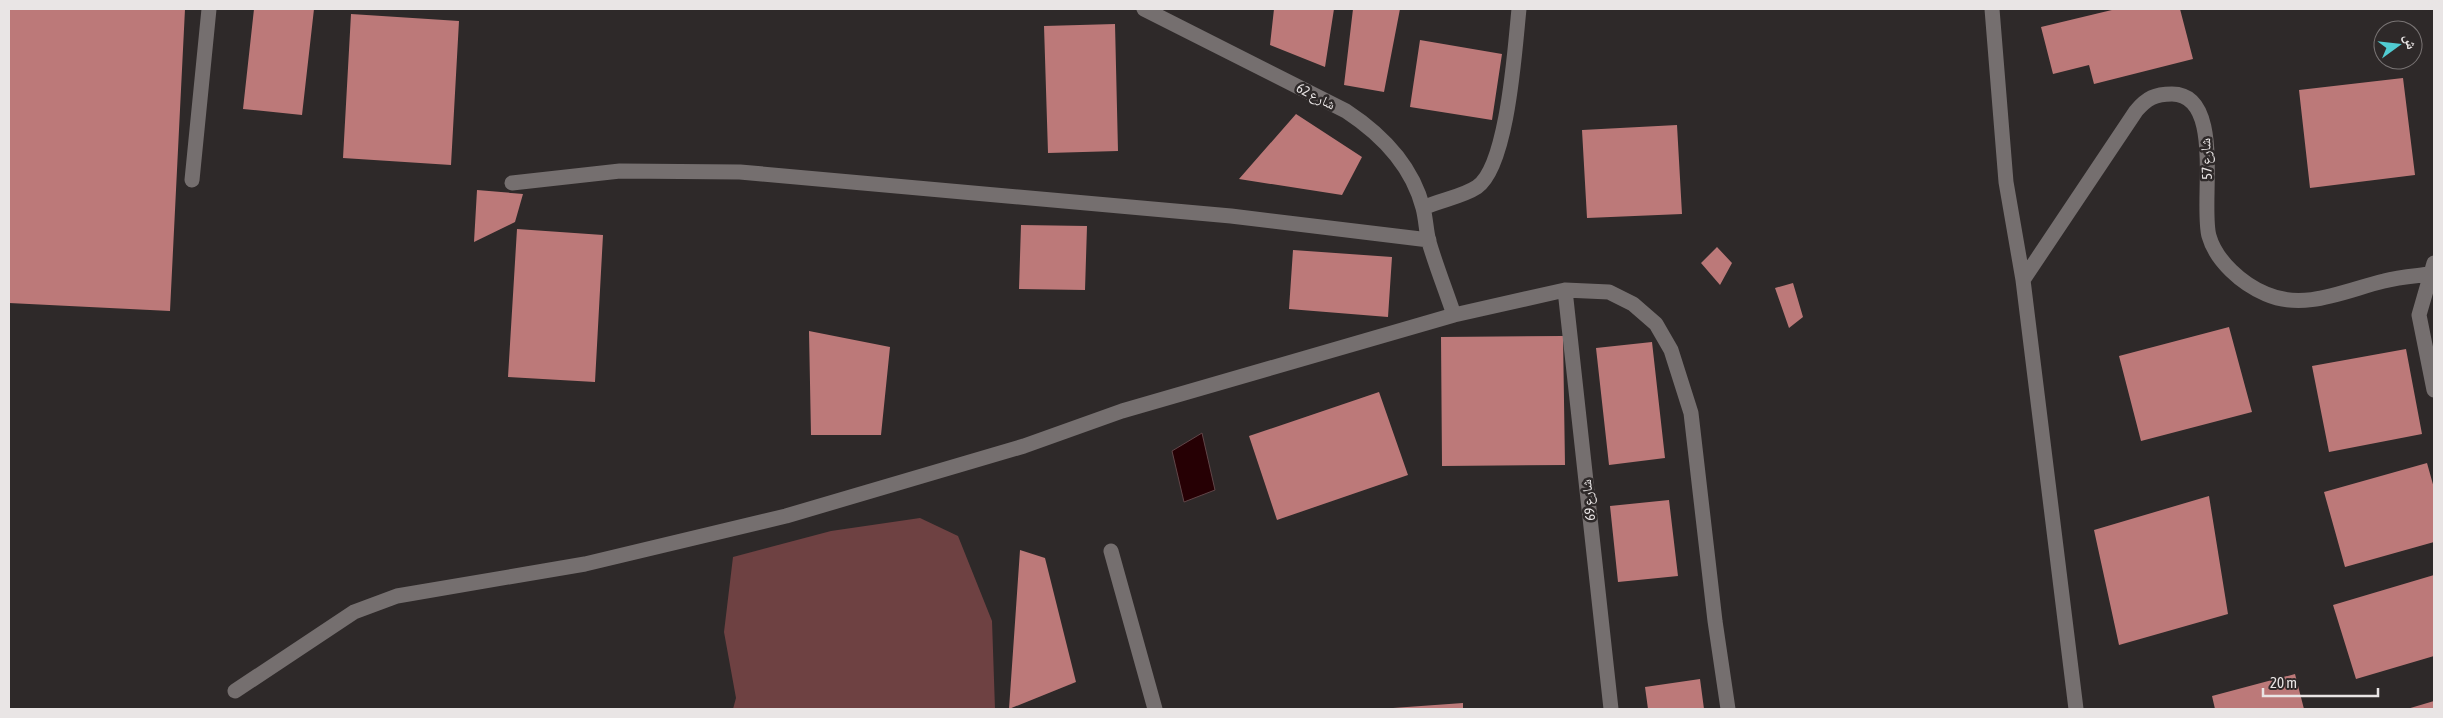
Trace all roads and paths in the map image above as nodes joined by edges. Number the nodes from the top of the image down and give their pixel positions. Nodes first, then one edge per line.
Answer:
1 (209, 9) edge
2 (1144, 9) edge
3 (1519, 9) edge
4 (1992, 9) edge
5 (192, 180) dead end
6 (512, 183) dead end
7 (1423, 208) junction
8 (1429, 240) junction
9 (2432, 269) edge
10 (2023, 280) junction
11 (1565, 290) junction
12 (1454, 315) junction
13 (2434, 390) edge
14 (1111, 551) dead end
15 (235, 691) dead end
16 (1155, 709) edge
17 (1610, 709) edge
18 (1728, 709) edge
19 (2076, 709) edge

1 - 5 street
2 - 7 street, شارع 62
3 - 7 street
4 - 10 street
6 - 8 street
7 - 8 street, شارع 62
8 - 12 street, شارع 62
9 - 10 street, شارع 57
9 - 13 street
10 - 19 street
11 - 12 street
11 - 17 street, شارع 69
11 - 18 street
12 - 15 street
14 - 16 street

